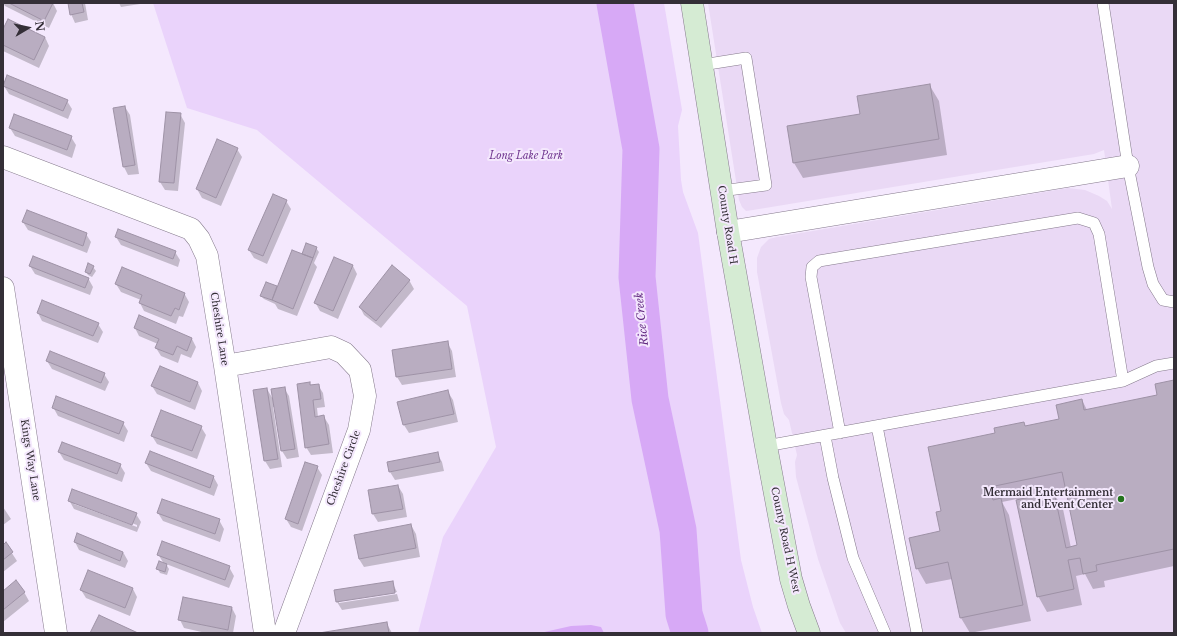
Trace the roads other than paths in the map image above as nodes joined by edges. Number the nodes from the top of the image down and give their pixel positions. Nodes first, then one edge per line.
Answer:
1 (692, 3) edge
2 (1103, 3) edge
3 (702, 65) junction
4 (3, 157) edge
5 (1128, 166) junction
6 (721, 191) junction
7 (728, 232) junction
8 (3, 288) edge
9 (1174, 302) edge
10 (1174, 363) edge
11 (225, 366) junction
12 (1123, 381) junction
13 (877, 426) junction
14 (840, 433) junction
15 (825, 436) junction
16 (766, 446) junction
17 (56, 633) edge
18 (265, 633) edge
19 (284, 633) edge
20 (809, 633) edge
21 (886, 633) edge
22 (917, 633) edge

1 - 3 street, County Road H
2 - 5 lane
3 - 6 street, County Road H
3 - 6 lane
4 - 11 street, Cheshire Lane
5 - 7 street
5 - 9 lane
6 - 7 street, County Road H
7 - 16 street, County Road H
8 - 17 street, Kings Way Lane
10 - 12 lane
11 - 18 street, Cheshire Lane
11 - 19 street, Cheshire Circle
12 - 13 lane
12 - 14 lane
13 - 14 lane
13 - 22 lane
14 - 15 lane
15 - 16 lane
15 - 21 lane
16 - 20 street, County Road H West

